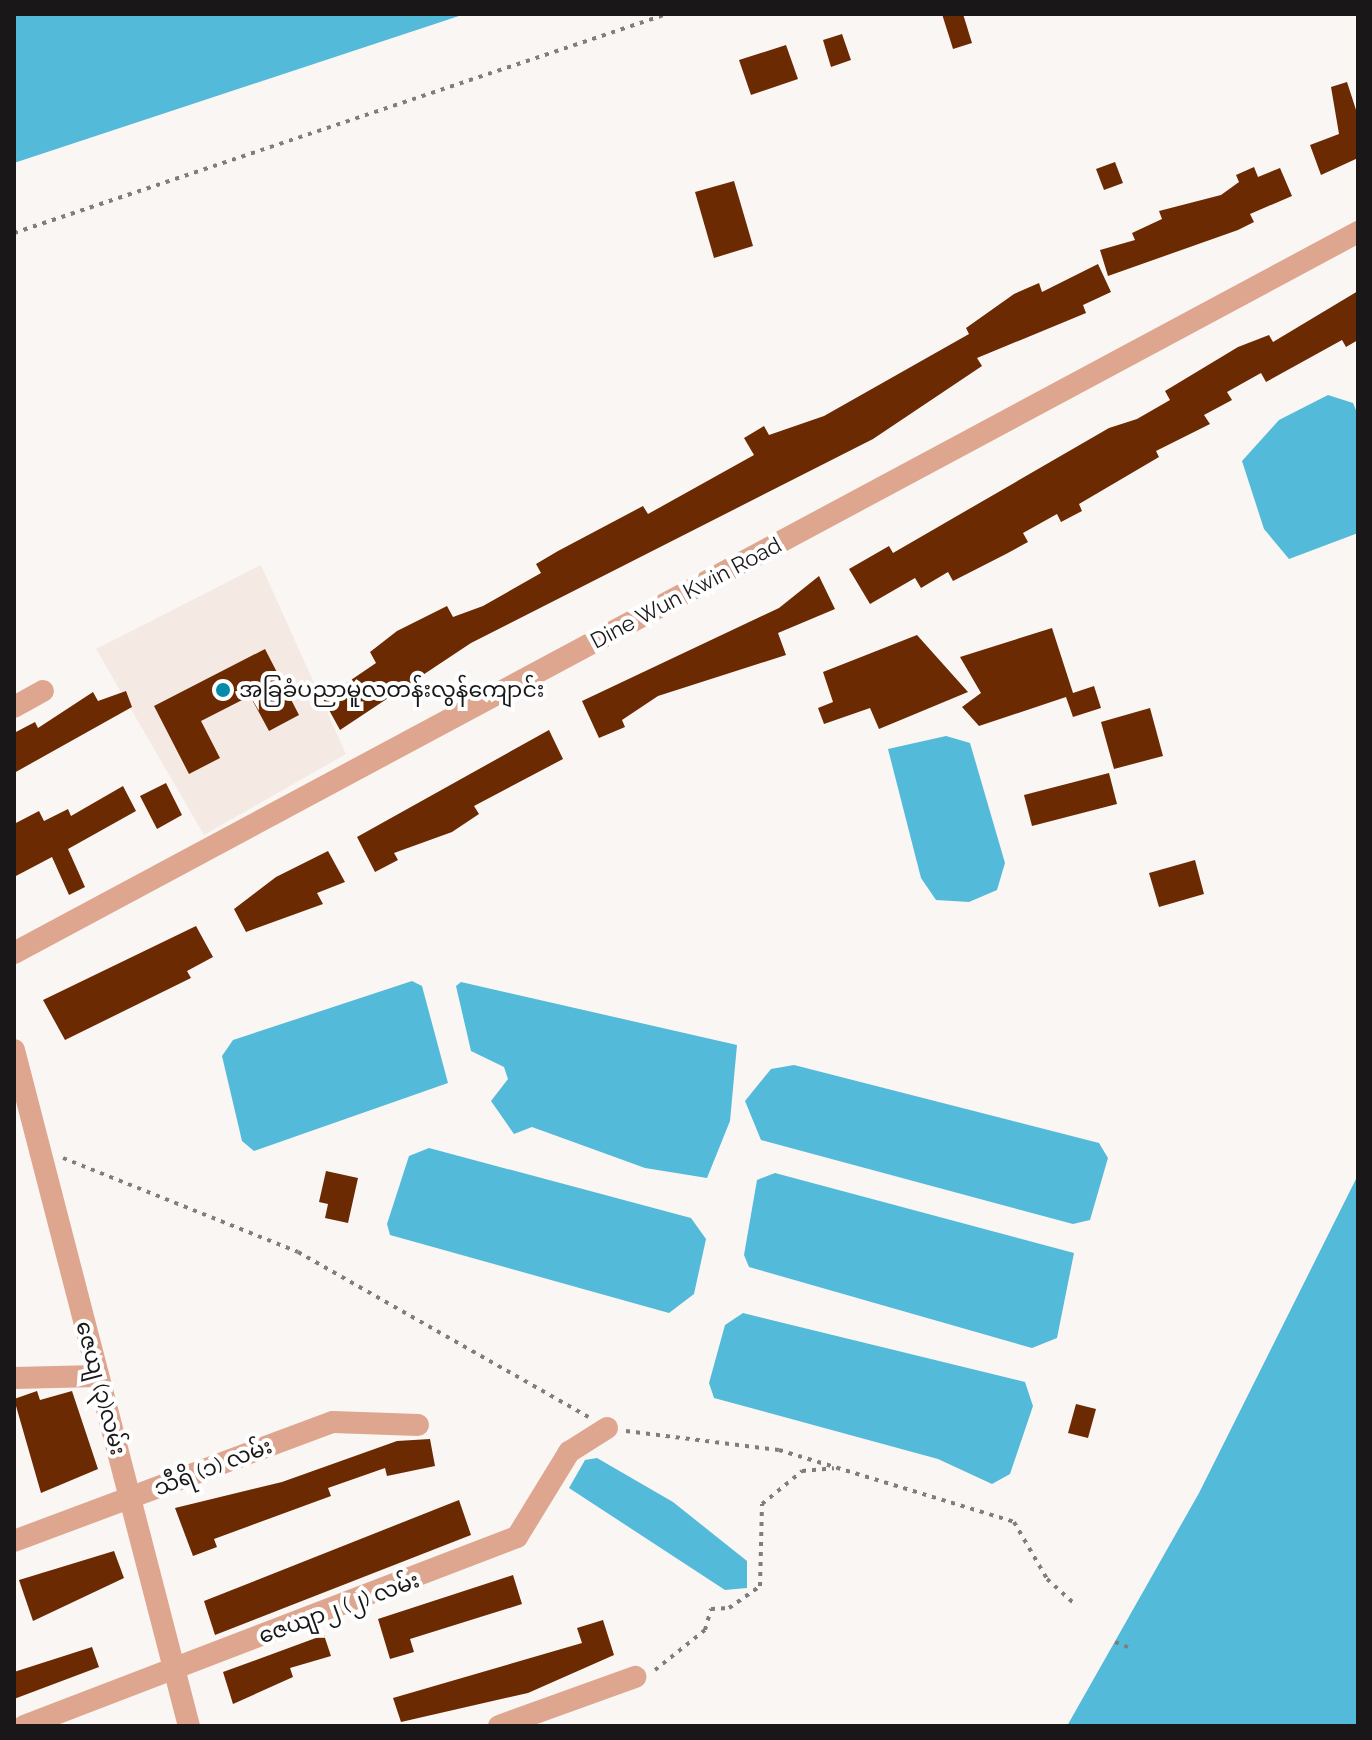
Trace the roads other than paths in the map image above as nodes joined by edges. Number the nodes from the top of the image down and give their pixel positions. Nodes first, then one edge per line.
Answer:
1 (1358, 232) edge
2 (43, 691) dead end
3 (14, 707) edge
4 (14, 953) edge
5 (14, 1050) edge
6 (98, 1376) junction
7 (14, 1378) edge
8 (418, 1425) dead end
9 (607, 1428) road end
10 (130, 1498) junction
11 (14, 1541) edge
12 (174, 1669) junction
13 (635, 1677) road end
14 (24, 1726) edge
15 (189, 1726) edge
16 (499, 1726) edge

1 - 4 street, Dine Wun Kwin Road
2 - 3 street
5 - 6 street, ဇေယျ (၃)လမ်း
6 - 7 street
6 - 10 street, ဇေယျ (၃)လမ်း
8 - 10 street, သီရိ (၁) လမ်း
9 - 12 street, ဇေယျာ၂ (၂) လမ်း
10 - 11 street, သီရိ (၁) လမ်း
10 - 12 street, ဇေယျ (၃)လမ်း
12 - 14 street, ဇေယျာ၂ (၂) လမ်း
12 - 15 street, ဇေယျ (၃)လမ်း
13 - 16 street

